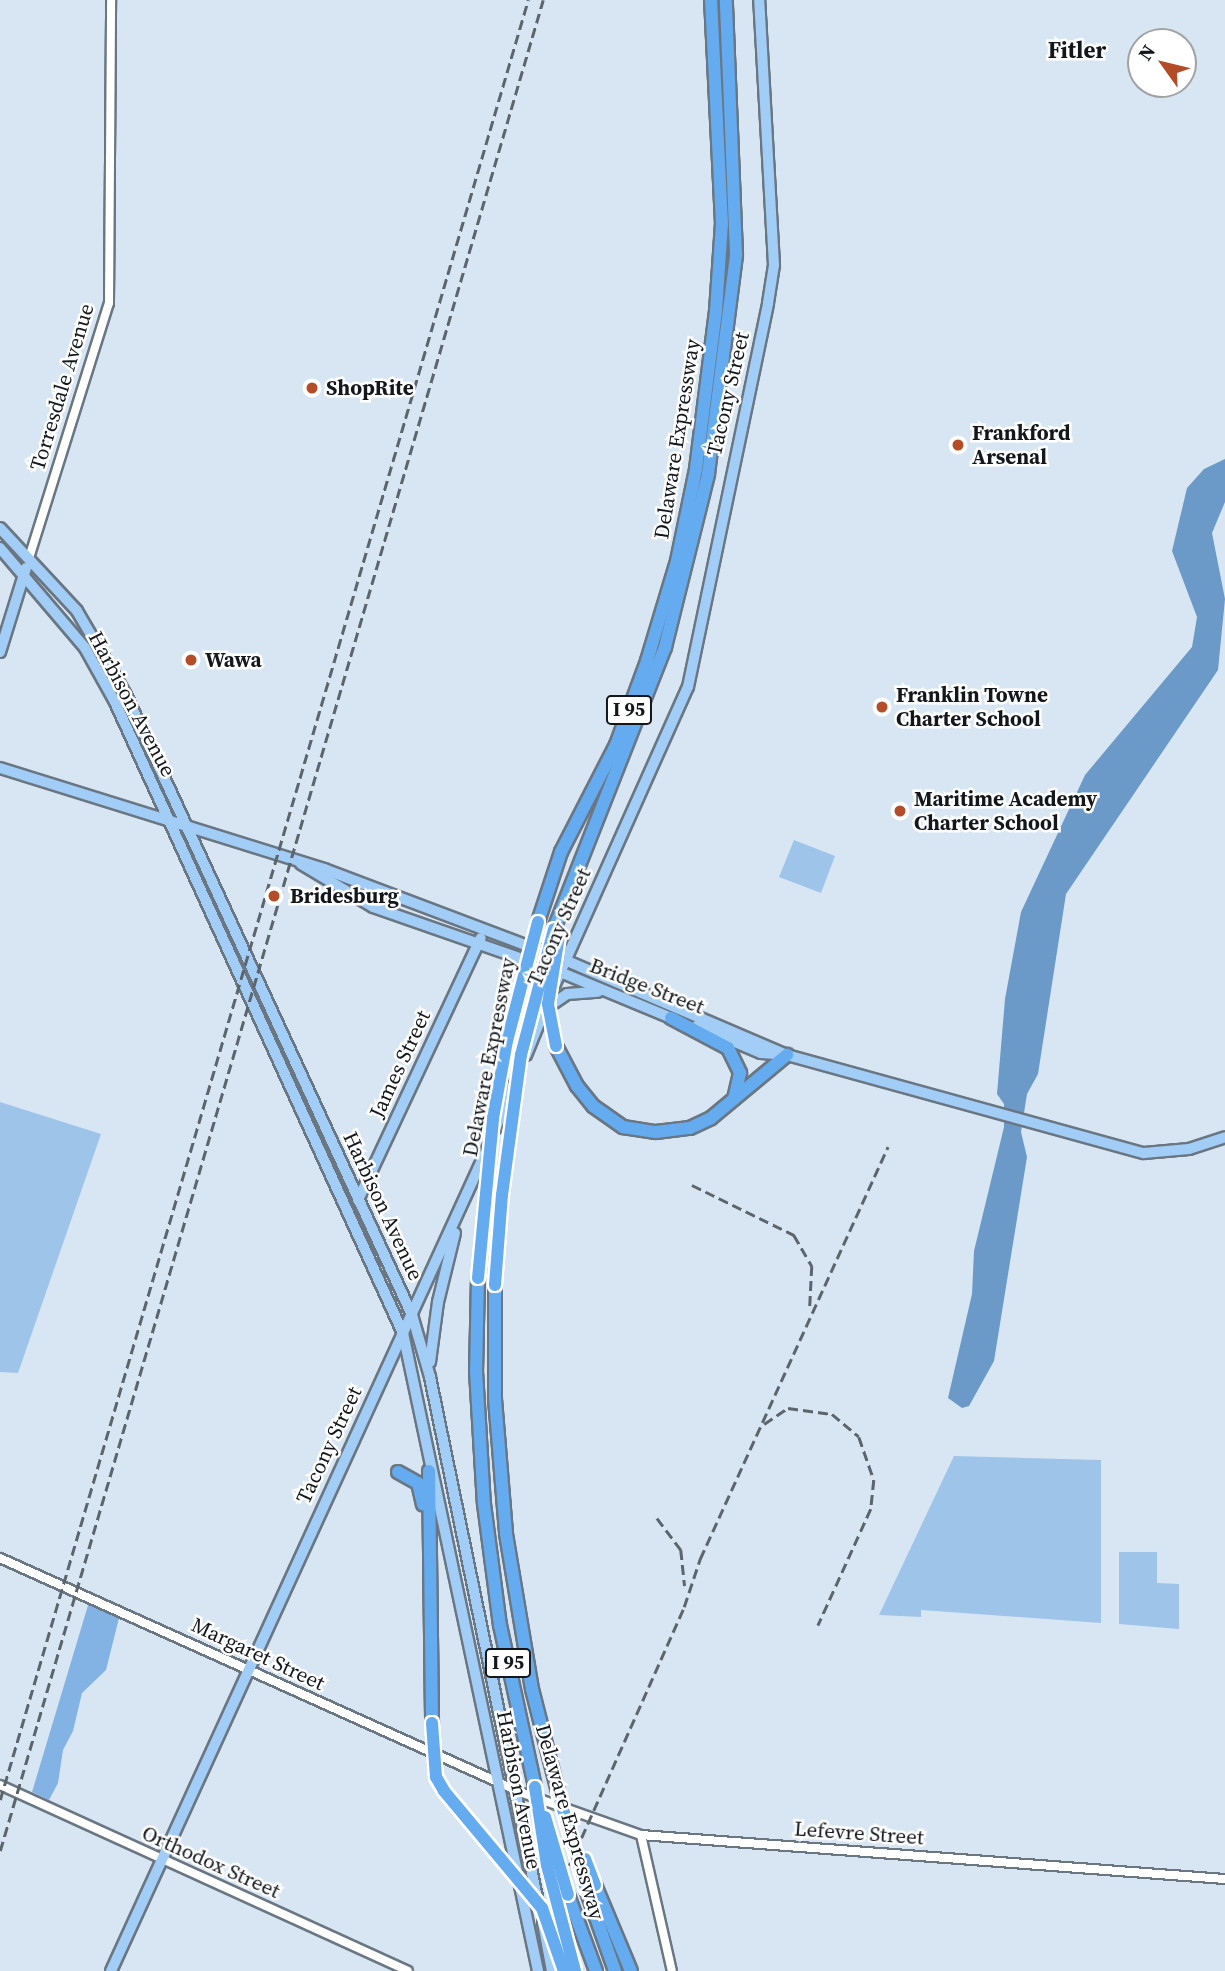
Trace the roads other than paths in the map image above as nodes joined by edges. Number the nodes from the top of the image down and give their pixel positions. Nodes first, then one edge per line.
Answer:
1 (111, 0) edge
2 (711, 0) edge
3 (726, 0) edge
4 (759, 0) edge
5 (722, 73) junction
6 (702, 471) junction
7 (698, 490) junction
8 (0, 528) edge
9 (0, 548) edge
10 (29, 558) junction
11 (24, 572) junction
12 (0, 652) edge
13 (0, 768) edge
14 (170, 820) junction
15 (186, 825) junction
16 (301, 864) junction
17 (558, 929) junction
18 (484, 932) junction
19 (478, 944) junction
20 (565, 960) junction
21 (560, 972) junction
22 (616, 996) junction
23 (545, 1009) junction
24 (671, 1018) junction
25 (787, 1055) junction
26 (731, 1102) junction
27 (1225, 1137) edge
28 (359, 1198) junction
29 (462, 1209) junction
30 (352, 1213) junction
31 (412, 1315) junction
32 (403, 1333) junction
33 (430, 1377) junction
34 (429, 1471) junction
35 (398, 1472) dead end
36 (429, 1548) junction
37 (0, 1558) edge
38 (247, 1667) junction
39 (500, 1783) junction
40 (0, 1785) edge
41 (535, 1787) junction
42 (513, 1789) junction
43 (641, 1835) junction
44 (161, 1859) junction
45 (1225, 1879) edge
46 (590, 1887) junction
47 (111, 1971) edge
48 (408, 1971) edge
49 (538, 1971) edge
50 (552, 1971) edge
51 (564, 1971) edge
52 (575, 1971) edge
53 (596, 1971) edge
54 (615, 1971) edge
55 (631, 1971) edge
56 (672, 1971) edge

1 - 10 street, Torresdale Avenue
2 - 5 highway, Delaware Expressway / I 95
3 - 5 highway, Delaware Expressway / I 95
4 - 20 main road, Tacony Street
5 - 6 highway, Delaware Expressway / I 95
5 - 6 highway, Delaware Expressway / I 95
6 - 7 highway, Delaware Expressway / I 95
7 - 17 highway, Delaware Expressway / I 95
7 - 41 highway, Delaware Expressway / I 95, bridge
8 - 10 main road, Harbison Avenue
9 - 11 main road, Harbison Avenue
10 - 11 main road, Torresdale Avenue
10 - 15 main road, Harbison Avenue
11 - 12 main road, Torresdale Avenue
11 - 14 main road, Harbison Avenue
13 - 14 main road, Bridge Street
14 - 15 main road, Bridge Street
14 - 30 main road, Harbison Avenue
15 - 16 main road, Bridge Street
15 - 28 main road, Harbison Avenue
16 - 18 main road, Bridge Street
16 - 19 main road, Bridge Street
17 - 26 highway, bridge
17 - 46 highway, Delaware Expressway / I 95, bridge
18 - 19 main road, James Street
18 - 20 main road, Bridge Street
19 - 21 main road, Bridge Street
19 - 28 main road, James Street
20 - 21 main road, Tacony Street
20 - 25 main road, Bridge Street
21 - 22 main road, Bridge Street
21 - 23 main road, Tacony Street
22 - 23 main road
22 - 24 main road, Bridge Street
23 - 29 main road, Tacony Street
24 - 25 main road, Bridge Street
24 - 26 highway
25 - 26 highway
25 - 27 main road, Bridge Street
28 - 30 main road, James Street
28 - 31 main road, Harbison Avenue
29 - 31 main road, Tacony Street
29 - 33 main road
30 - 32 main road, Harbison Avenue
31 - 32 main road, Tacony Street
31 - 33 main road, Harbison Avenue
32 - 34 main road, Harbison Avenue
32 - 38 main road, Tacony Street
33 - 42 main road, Harbison Avenue
34 - 36 highway
34 - 39 main road, Harbison Avenue
35 - 36 highway
36 - 51 highway, bridge
37 - 38 street, Margaret Street
38 - 39 street, Margaret Street
38 - 44 main road, Tacony Street
39 - 42 street, Lefevre Street
39 - 49 main road, Harbison Avenue
40 - 44 street, Orthodox Street
41 - 52 highway, bridge
41 - 53 highway, Delaware Expressway / I 95, bridge
42 - 43 street, Lefevre Street
42 - 50 main road, Harbison Avenue
43 - 45 street, Lefevre Street
43 - 56 street
44 - 47 main road, Tacony Street
44 - 48 street, Orthodox Street
46 - 54 highway, Delaware Expressway
46 - 55 highway

